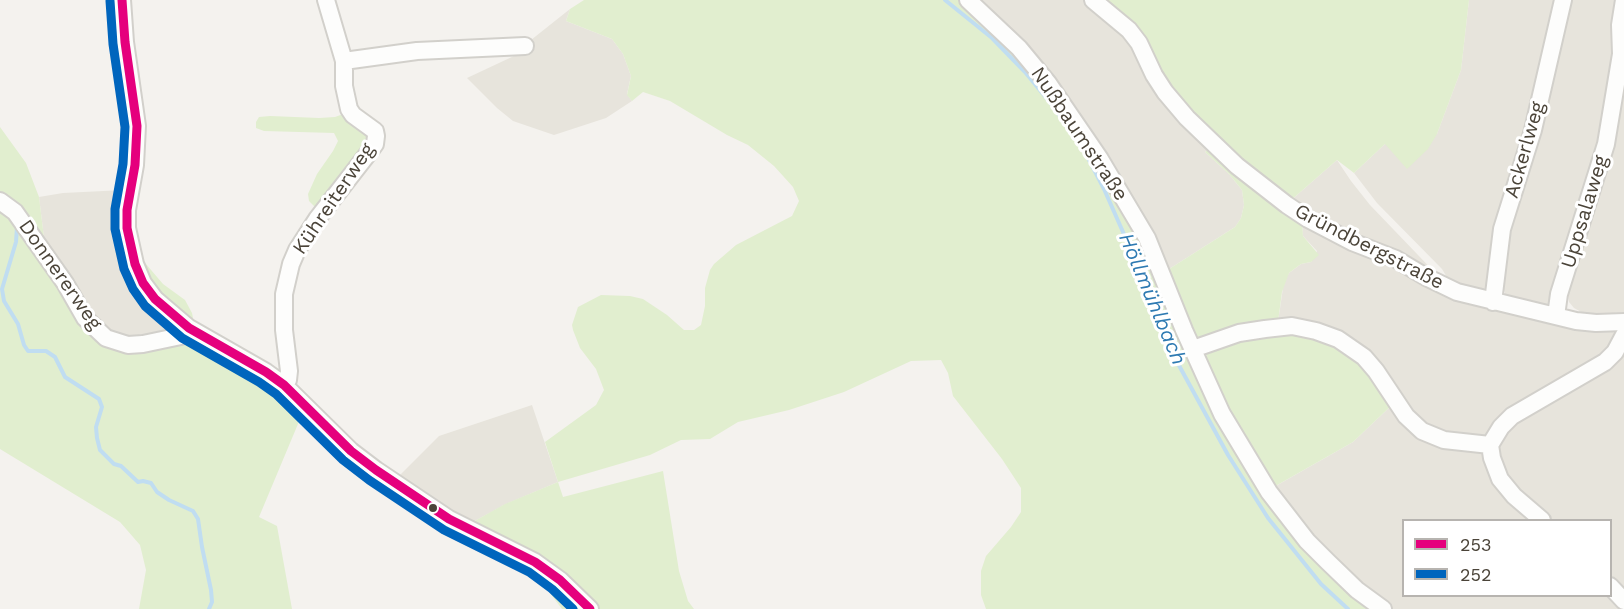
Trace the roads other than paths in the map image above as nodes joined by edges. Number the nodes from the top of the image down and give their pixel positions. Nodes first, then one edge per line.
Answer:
1 (122, 0) edge
2 (326, 0) edge
3 (968, 0) edge
4 (1094, 0) edge
5 (1563, 0) edge
6 (1624, 0) edge
7 (525, 46) dead end
8 (344, 61) junction
9 (3, 202) edge
10 (1493, 302) junction
11 (1556, 316) junction
12 (1624, 322) edge
13 (189, 327) junction
14 (1624, 335) edge
15 (1192, 349) junction
16 (284, 385) junction
17 (1490, 445) junction
18 (1541, 519) edge
19 (1612, 587) edge
20 (1624, 601) edge
21 (590, 609) edge
22 (1383, 609) edge

1 - 13 street
2 - 8 street, Kühreiterweg
3 - 15 street, Nußbaumstraße
4 - 10 street, Gründbergstraße
5 - 10 street, Ackerlweg
6 - 11 street, Uppsalaweg
7 - 8 street
8 - 16 street, Kühreiterweg
9 - 13 street, Donnererweg
10 - 11 street, Gründbergstraße
11 - 12 street, Gründbergstraße
13 - 16 street
14 - 17 street
15 - 17 street
15 - 22 street, Nußbaumstraße
16 - 21 street
17 - 18 street
19 - 20 street

